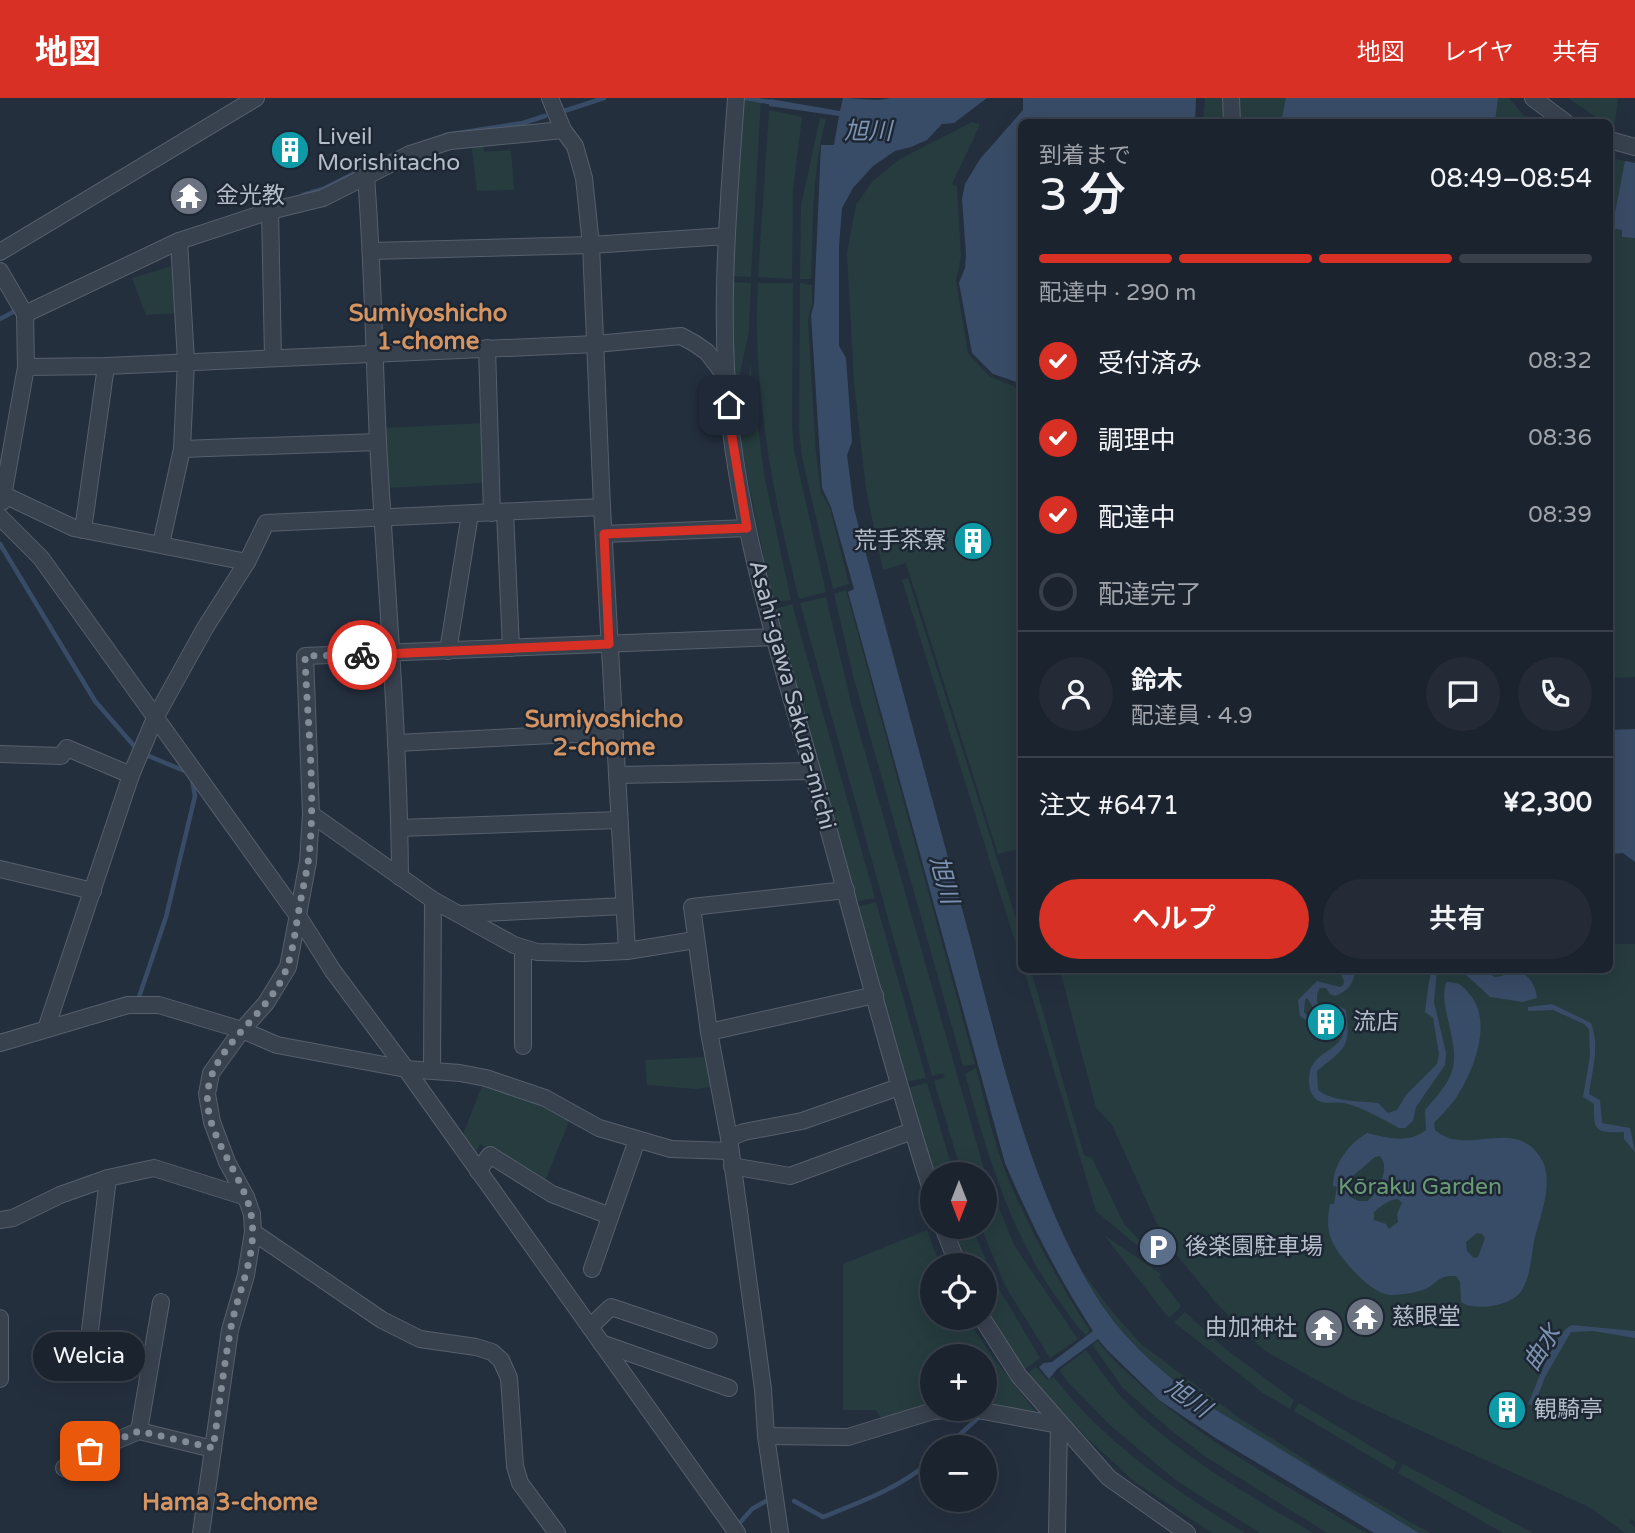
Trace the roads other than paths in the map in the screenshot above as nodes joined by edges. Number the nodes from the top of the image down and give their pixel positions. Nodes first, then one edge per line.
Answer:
1 (256, 98) edge
2 (550, 98) edge
3 (736, 98) edge
4 (1231, 98) edge
5 (1534, 98) edge
6 (1232, 119) edge
7 (1560, 119) edge
8 (564, 130) junction
9 (1613, 140) edge
10 (1635, 147) edge
11 (366, 177) junction
12 (270, 211) junction
13 (726, 236) junction
14 (179, 242) junction
15 (591, 244) junction
16 (372, 251) junction
17 (0, 252) edge
18 (0, 271) edge
19 (25, 314) junction
20 (596, 344) junction
21 (487, 348) junction
22 (375, 352) junction
23 (273, 357) junction
24 (186, 361) junction
25 (106, 366) junction
26 (26, 367) junction
27 (727, 378) junction
28 (378, 442) junction
29 (182, 449) junction
30 (1, 494) edge
31 (602, 507) junction
32 (499, 513) junction
33 (470, 514) junction
34 (383, 517) junction
35 (1, 518) edge
36 (747, 528) junction
37 (83, 530) junction
38 (604, 534) junction
39 (161, 544) junction
40 (247, 562) junction
41 (774, 637) junction
42 (609, 644) junction
43 (511, 648) junction
44 (448, 651) junction
45 (392, 654) junction
46 (155, 718) junction
47 (614, 732) junction
48 (396, 743) junction
49 (0, 754) edge
50 (812, 771) junction
51 (131, 775) junction
52 (617, 775) junction
53 (311, 814) junction
54 (618, 820) junction
55 (400, 828) junction
56 (0, 869) edge
57 (400, 877) junction
58 (846, 890) junction
59 (93, 891) junction
60 (433, 900) junction
61 (624, 906) junction
62 (460, 914) junction
63 (298, 916) junction
64 (695, 940) junction
65 (523, 948) junction
66 (627, 951) junction
67 (875, 995) junction
68 (46, 1029) junction
69 (242, 1030) junction
70 (709, 1032) junction
71 (0, 1043) edge
72 (523, 1046) dead end
73 (406, 1069) junction
74 (432, 1070) junction
75 (899, 1087) junction
76 (912, 1131) junction
77 (637, 1140) junction
78 (731, 1152) junction
79 (922, 1162) edge
80 (478, 1171) junction
81 (108, 1178) junction
82 (246, 1197) junction
83 (610, 1216) junction
84 (0, 1220) edge
85 (253, 1233) junction
86 (592, 1269) dead end
87 (161, 1302) dead end
88 (0, 1318) edge
89 (590, 1327) junction
90 (989, 1330) edge
91 (89, 1339) dead end
92 (709, 1340) dead end
93 (601, 1343) junction
94 (0, 1379) edge
95 (729, 1388) dead end
96 (997, 1414) edge
97 (920, 1416) edge
98 (1059, 1425) junction
99 (139, 1431) junction
100 (766, 1436) junction
101 (213, 1448) junction
102 (64, 1468) dead end
103 (735, 1530) edge
104 (552, 1531) edge
105 (201, 1533) edge
106 (780, 1533) edge
107 (1057, 1533) edge
108 (1187, 1533) edge

1 - 17 street
2 - 8 street
3 - 13 street, Asahi-gawa Sakura-michi
4 - 6 street
5 - 7 street
8 - 11 street
8 - 15 street
9 - 10 street
11 - 12 street
11 - 16 street
12 - 14 street
12 - 23 street
13 - 15 street
13 - 27 street, Asahi-gawa Sakura-michi
14 - 19 street
14 - 24 street
15 - 16 street
15 - 20 street
16 - 22 street
18 - 19 street
19 - 26 street
20 - 21 street
20 - 27 street
20 - 31 street
21 - 22 street
21 - 32 street
22 - 23 street
22 - 28 street
23 - 24 street
24 - 25 street
24 - 29 street
25 - 26 street
25 - 37 street
26 - 30 street
27 - 36 street, Asahi-gawa Sakura-michi
28 - 29 street
28 - 34 street
29 - 39 street
30 - 35 street
30 - 37 street
31 - 32 street
31 - 38 street
32 - 33 street
32 - 43 street
33 - 34 street
33 - 44 street
34 - 40 street
34 - 45 street
35 - 46 street
36 - 38 street
36 - 41 street, Asahi-gawa Sakura-michi
37 - 39 street
38 - 42 street
39 - 40 street
40 - 46 street
41 - 42 street
41 - 50 street, Asahi-gawa Sakura-michi
42 - 43 street
42 - 47 street
43 - 44 street
44 - 45 street
45 - 48 street
45 - 53 street
46 - 51 street
46 - 63 street
47 - 48 street
47 - 52 street
48 - 55 street
49 - 51 street
50 - 52 street
50 - 58 street, Asahi-gawa Sakura-michi
51 - 59 street
52 - 54 street
53 - 57 street
53 - 63 street
54 - 55 street
54 - 61 street
55 - 57 street
56 - 59 street
57 - 60 street
58 - 64 street
58 - 67 street, Asahi-gawa Sakura-michi
59 - 68 street
60 - 62 street
60 - 74 street
61 - 62 street
61 - 66 street
62 - 65 street
63 - 69 street
63 - 73 street
64 - 66 street
64 - 70 street
65 - 66 street
65 - 72 street
67 - 70 street
67 - 75 street, Asahi-gawa Sakura-michi
68 - 69 street
68 - 71 street
69 - 73 street
69 - 82 street
70 - 78 street
73 - 74 street
73 - 80 street
74 - 77 street
75 - 76 street, Asahi-gawa Sakura-michi
75 - 78 street
76 - 78 street
76 - 79 street, Asahi-gawa Sakura-michi
77 - 78 street
77 - 83 street
78 - 100 street
80 - 83 street
80 - 89 street
81 - 82 street
81 - 84 street
81 - 91 street
82 - 85 street
83 - 86 street
85 - 101 street
85 - 104 street
87 - 99 street
88 - 94 street
89 - 92 street
89 - 93 street
90 - 98 street
93 - 95 street
93 - 103 street
96 - 98 street
97 - 100 street
98 - 107 street
98 - 108 street
99 - 101 street
99 - 102 street
100 - 106 street
101 - 105 street

